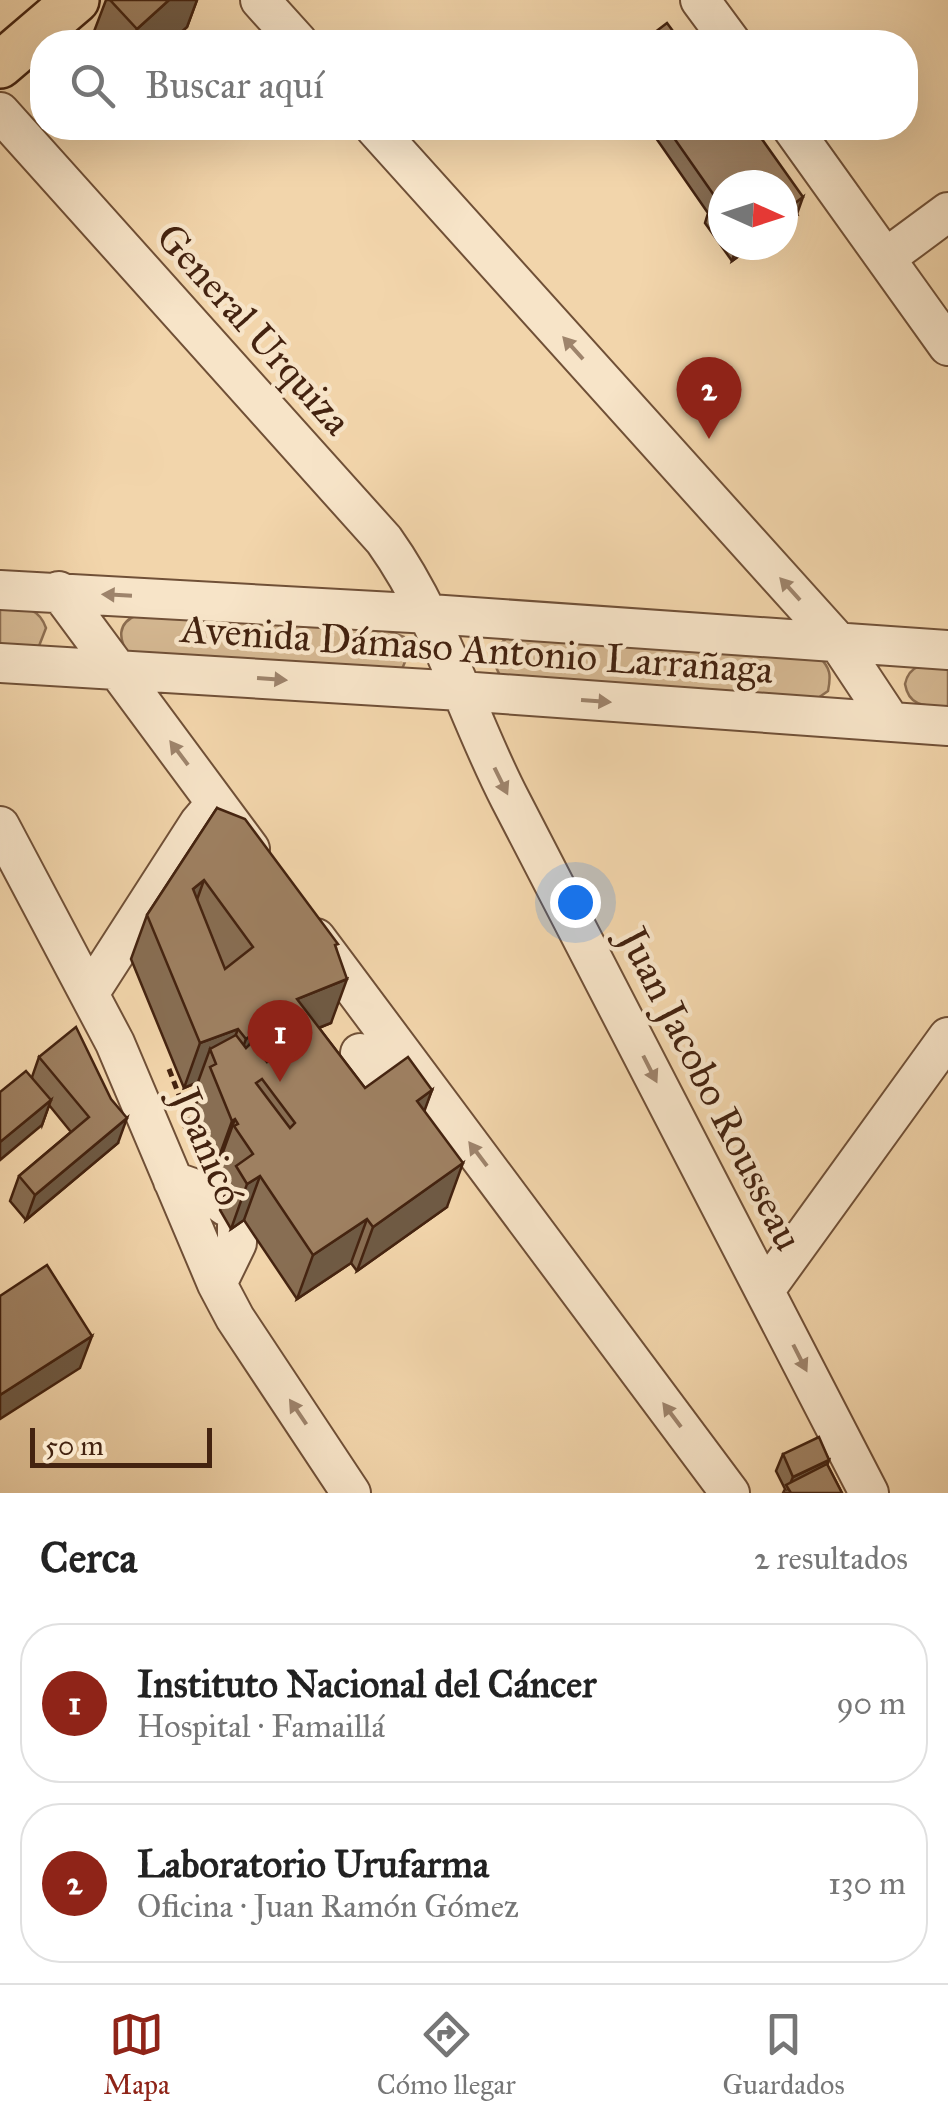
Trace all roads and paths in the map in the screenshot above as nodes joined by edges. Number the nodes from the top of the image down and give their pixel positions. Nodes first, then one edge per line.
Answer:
1 (76, 0) edge
2 (260, 0) edge
3 (700, 0) edge
4 (41, 30) edge
5 (287, 30) edge
6 (722, 30) edge
7 (30, 39) edge
8 (0, 65) edge
9 (0, 112) edge
10 (386, 140) edge
11 (801, 140) edge
12 (948, 212) edge
13 (886, 257) junction
14 (948, 346) edge
15 (0, 590) edge
16 (59, 591) junction
17 (430, 614) junction
18 (838, 642) junction
19 (948, 650) edge
20 (0, 663) edge
21 (117, 670) junction
22 (461, 692) junction
23 (891, 722) junction
24 (948, 726) edge
25 (216, 803) junction
26 (0, 826) edge
27 (273, 880) edge
28 (296, 911) edge
29 (89, 994) junction
30 (948, 1037) edge
31 (360, 1053) dead end
32 (175, 1066) dead end
33 (163, 1071) dead end
34 (435, 1097) junction
35 (173, 1181) junction
36 (217, 1284) junction
37 (765, 1290) junction
38 (352, 1493) edge
39 (730, 1493) edge
40 (869, 1493) edge

1 - 4 main road
2 - 5 street
3 - 6 street
7 - 8 main road
9 - 17 street, General Urquiza
18 -> 10 street
11 - 13 street
12 - 13 street
13 - 14 street
15 - 16 street, Avenida Dámaso Antonio Larrañaga
17 -> 16 street, Avenida Dámaso Antonio Larrañaga
16 - 21 street
17 - 18 street, Avenida Dámaso Antonio Larrañaga
17 - 22 street, Juan Jacobo Rousseau
18 - 19 street, Avenida Dámaso Antonio Larrañaga
18 - 23 street
20 - 21 street, Avenida Dámaso Antonio Larrañaga
21 -> 22 street, Avenida Dámaso Antonio Larrañaga
25 -> 21 street
22 -> 23 street, Avenida Dámaso Antonio Larrañaga
22 -> 37 street, Juan Jacobo Rousseau
23 - 24 street, Avenida Dámaso Antonio Larrañaga
25 - 27 street
25 - 29 street
26 - 29 street, Joanicó
28 - 34 street
29 - 35 street, Joanicó
30 - 37 street
31 - 34 street
32 - 33 path
39 -> 34 street
35 - 36 street, Joanicó
35 - 36 street
38 -> 36 street, Joanicó
37 -> 40 street, Juan Jacobo Rousseau

